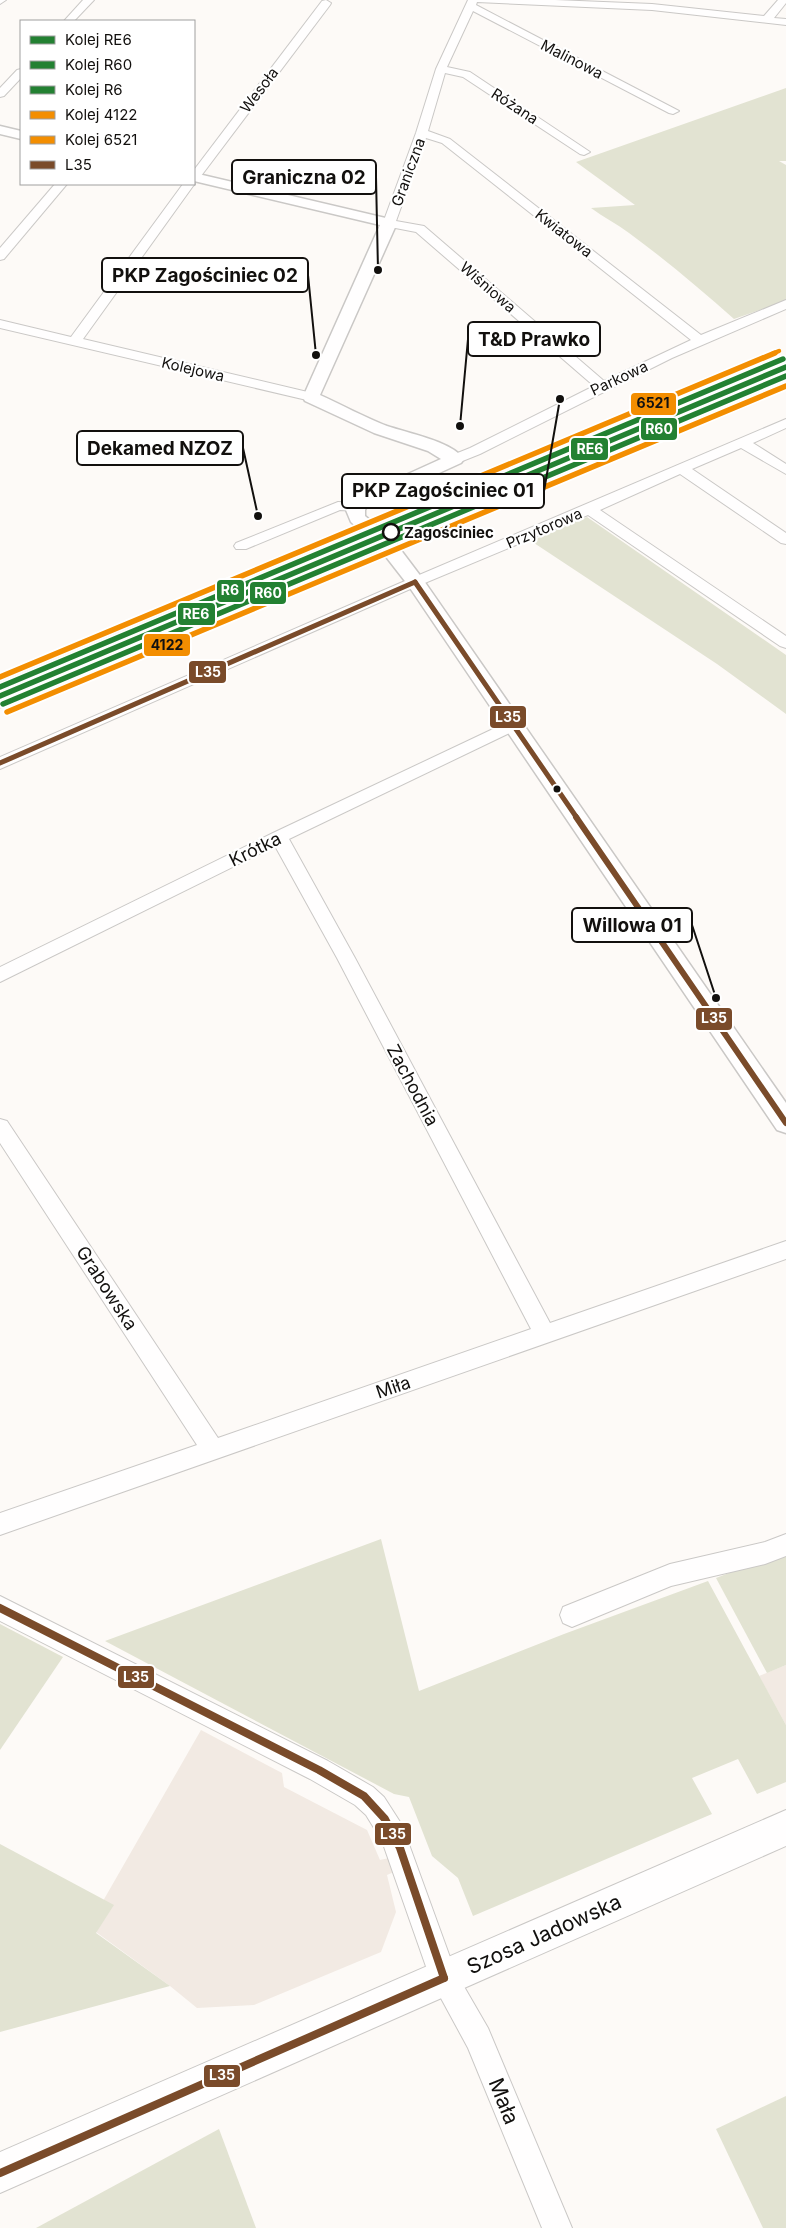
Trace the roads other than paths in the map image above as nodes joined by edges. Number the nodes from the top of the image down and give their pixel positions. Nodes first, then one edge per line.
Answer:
1 (89, 0) edge
2 (481, 0) edge
3 (783, 0) edge
4 (326, 3) dead end
5 (472, 3) edge
6 (767, 19) junction
7 (70, 20) edge
8 (786, 22) edge
9 (442, 69) junction
10 (20, 73) edge
11 (0, 94) edge
12 (673, 111) dead end
13 (0, 130) edge
14 (422, 133) junction
15 (20, 135) edge
16 (584, 152) dead end
17 (195, 176) edge
18 (195, 177) edge
19 (60, 185) edge
20 (189, 185) edge
21 (389, 223) junction
22 (0, 256) edge
23 (786, 304) edge
24 (0, 324) edge
25 (75, 340) junction
26 (701, 341) junction
27 (602, 386) junction
28 (311, 397) junction
29 (786, 423) edge
30 (380, 428) junction
31 (742, 442) junction
32 (455, 458) junction
33 (436, 468) junction
34 (682, 469) junction
35 (786, 470) edge
36 (356, 507) junction
37 (589, 509) junction
38 (786, 540) edge
39 (241, 546) dead end
40 (415, 582) junction
41 (786, 643) edge
42 (512, 725) junction
43 (0, 763) edge
44 (279, 837) junction
45 (0, 975) edge
46 (786, 1123) edge
47 (0, 1127) edge
48 (786, 1250) edge
49 (545, 1334) junction
50 (213, 1450) junction
51 (0, 1524) edge
52 (786, 1545) edge
53 (0, 1608) edge
54 (572, 1615) dead end
55 (786, 1828) edge
56 (444, 1978) junction
57 (3, 2172) edge
58 (557, 2228) edge

1 - 7 street
2 - 6 street
3 - 6 street
4 - 17 street, Wesoła
5 - 9 street, Graniczna
5 - 12 street, Malinowa
6 - 8 street
9 - 14 street, Graniczna
9 - 16 street, Różana
10 - 11 street
13 - 15 street
14 - 21 street, Graniczna
14 - 26 street, Kwiatowa
18 - 21 street
19 - 22 street
20 - 25 street
21 - 27 street, Wiśniowa
21 - 28 street, Graniczna
23 - 26 street, Parkowa
24 - 25 street, Kolejowa
25 - 28 street, Kolejowa
26 - 27 street, Parkowa
27 - 32 street, Parkowa
28 - 30 street, Kolejowa
29 - 31 street, Przytorowa
30 - 32 street, Kolejowa
30 - 33 street, Kolejowa
31 - 34 street, Przytorowa
31 - 35 street
32 - 33 street
33 - 36 street
34 - 37 street, Przytorowa
34 - 38 street
36 - 39 street
36 - 40 street
37 - 40 street, Przytorowa
37 - 41 street
40 - 42 street
40 - 43 street, Przytorowa
42 - 44 street, Krótka
42 - 46 street
44 - 45 street, Krótka
44 - 49 street, Zachodnia
47 - 50 street, Grabowska
48 - 49 street, Miła
49 - 50 street, Miła
50 - 51 street, Miła
52 - 54 street
53 - 56 street, Mała
55 - 56 main road, Szosa Jadowska
56 - 57 main road, Szosa Jadowska
56 - 58 street, Mała

